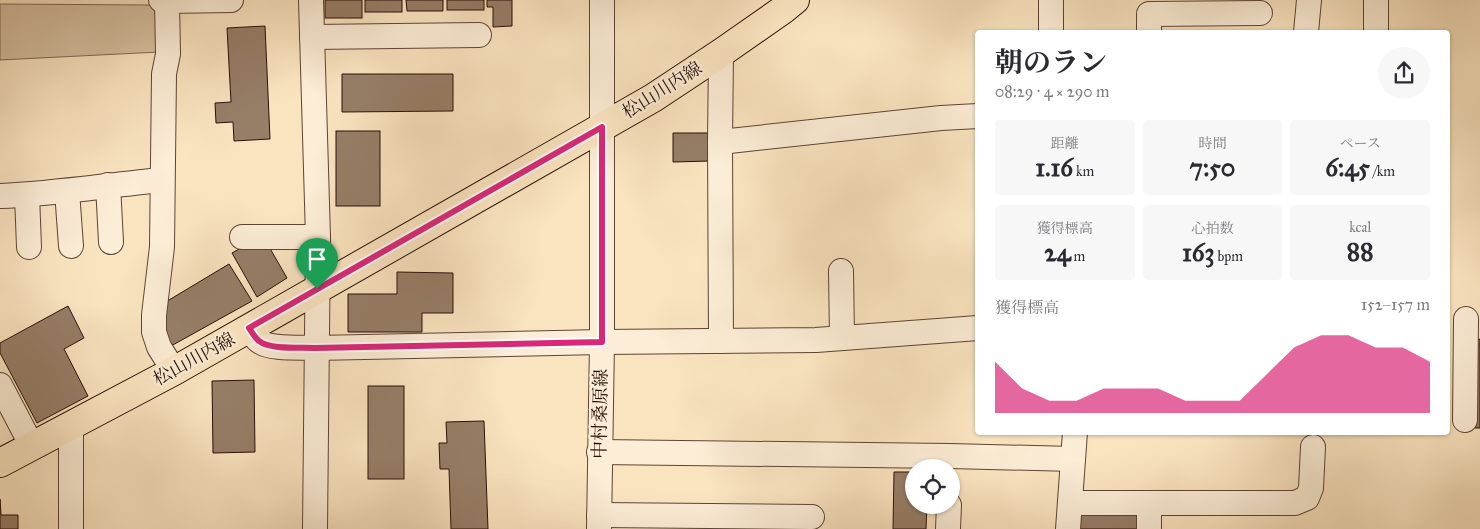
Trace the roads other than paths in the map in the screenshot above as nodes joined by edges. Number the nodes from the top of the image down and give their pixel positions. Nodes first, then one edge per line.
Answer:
1 (231, 0) edge
2 (311, 0) edge
3 (602, 0) edge
4 (795, 0) edge
5 (1050, 0) edge
6 (1309, 0) edge
7 (1376, 0) edge
8 (164, 1) edge
9 (1260, 13) dead end
10 (1051, 30) edge
11 (1149, 30) edge
12 (1306, 30) edge
13 (1376, 30) edge
14 (479, 35) dead end
15 (312, 37) junction
16 (721, 53) junction
17 (975, 116) edge
18 (602, 127) junction
19 (720, 142) junction
20 (162, 180) junction
21 (108, 185) junction
22 (67, 191) junction
23 (27, 195) junction
24 (0, 196) edge
25 (242, 237) dead end
26 (318, 237) junction
27 (111, 242) dead end
28 (71, 246) dead end
29 (30, 247) dead end
30 (841, 271) dead end
31 (317, 289) junction
32 (1464, 319) edge
33 (249, 328) junction
34 (975, 328) edge
35 (842, 338) junction
36 (722, 341) junction
37 (602, 342) junction
38 (316, 348) junction
39 (174, 371) junction
40 (0, 385) edge
41 (1465, 420) dead end
42 (71, 425) junction
43 (1074, 435) edge
44 (32, 446) junction
45 (1314, 447) dead end
46 (599, 452) junction
47 (1073, 459) junction
48 (905, 461) edge
49 (960, 462) edge
50 (0, 463) edge
51 (1070, 503) junction
52 (1149, 503) junction
53 (949, 514) edge
54 (812, 517) dead end
55 (599, 522) edge
56 (71, 529) edge
57 (315, 529) edge
58 (948, 529) edge
59 (1068, 529) edge
60 (1149, 529) edge

1 - 8 street
2 - 15 street
3 - 18 street, 中村桑原線
4 - 16 main road, 松山川内線
5 - 10 street
6 - 12 street
7 - 13 street
8 - 20 street
9 - 11 street
14 - 15 street
15 - 26 street
16 - 18 main road, 松山川内線
16 - 19 street
17 - 19 street
18 - 31 main road, 松山川内線
18 - 37 street, 中村桑原線
19 - 36 street
20 - 21 street
20 - 39 street
21 - 22 street
21 - 27 street
22 - 23 street
22 - 28 street
23 - 24 street
23 - 29 street
25 - 26 street
26 - 31 street
30 - 35 street
31 - 33 main road, 松山川内線
31 - 38 street
32 - 41 street
33 - 38 street
33 - 39 main road, 松山川内線
34 - 35 street
35 - 36 street
36 - 37 street
37 - 38 street
37 - 46 street, 中村桑原線
38 - 57 street
39 - 42 main road, 松山川内線
40 - 44 street
42 - 44 main road, 松山川内線
42 - 56 street
43 - 47 street
44 - 50 main road, 松山川内線
45 - 52 street
46 - 48 street
46 - 55 street, 中村桑原線
47 - 49 street
47 - 51 street
51 - 52 street
51 - 59 street
52 - 60 street
53 - 58 street
54 - 55 street

